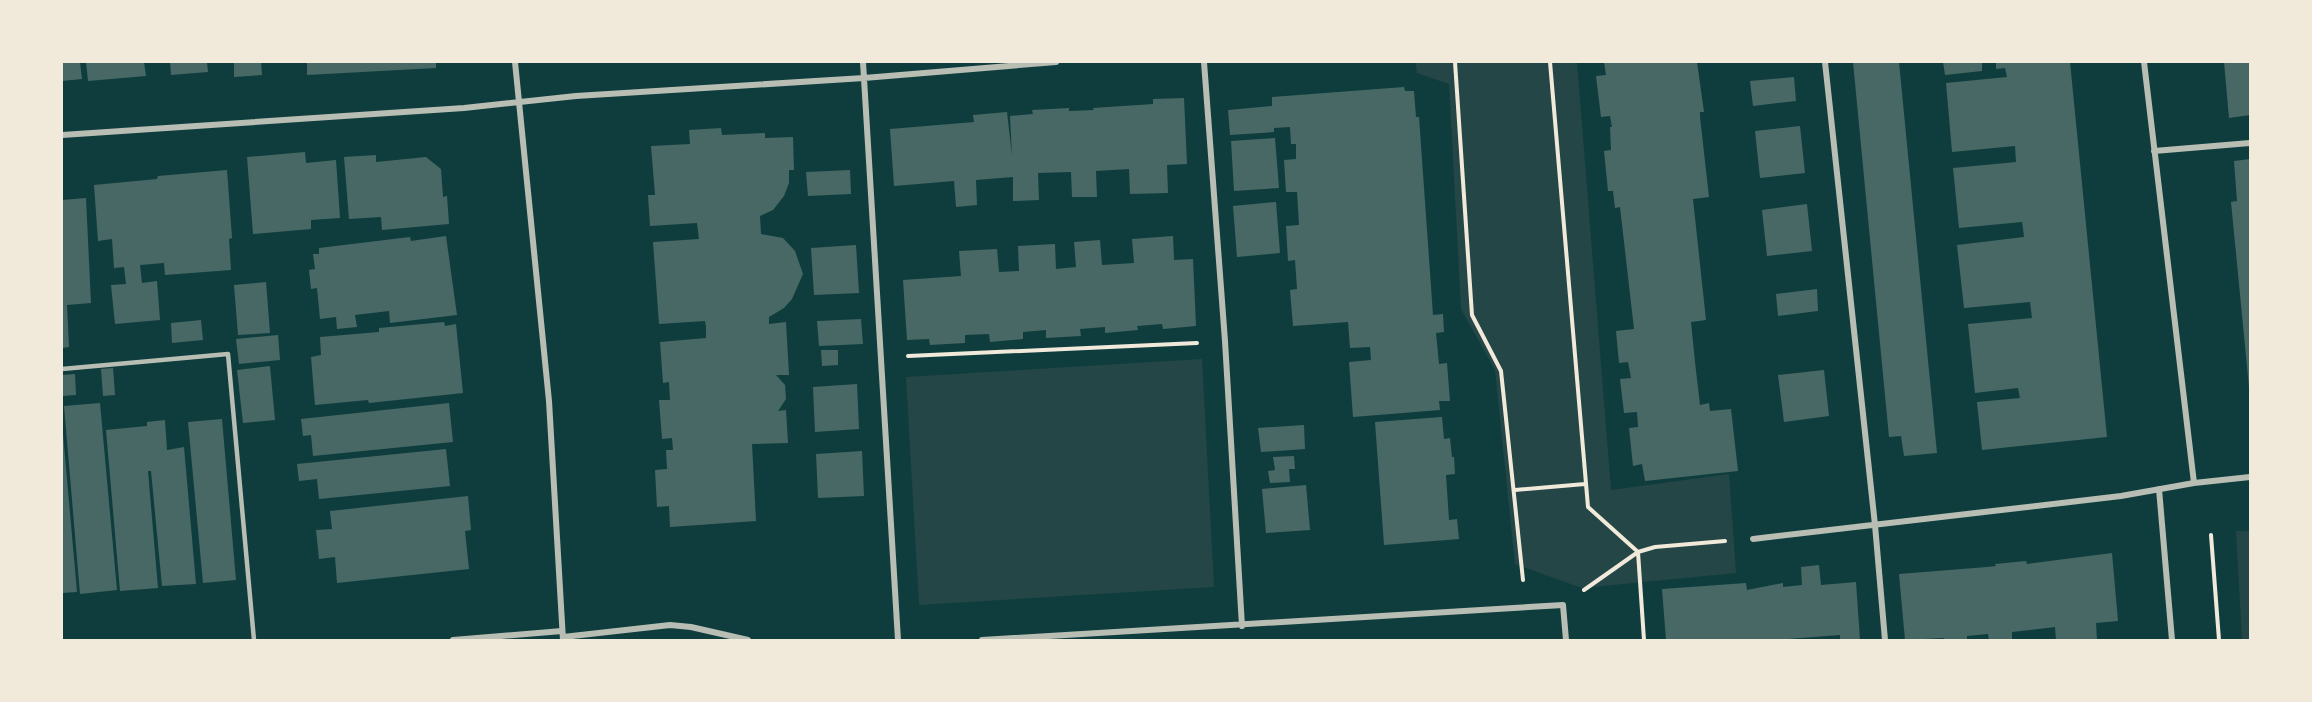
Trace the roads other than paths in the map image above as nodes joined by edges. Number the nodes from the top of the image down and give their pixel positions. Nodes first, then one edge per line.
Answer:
1 (516, 62) edge
2 (863, 62) edge
3 (1056, 62) edge
4 (1204, 62) edge
5 (1825, 62) edge
6 (2144, 62) edge
7 (864, 78) junction
8 (519, 101) junction
9 (62, 135) edge
10 (2250, 143) edge
11 (2154, 152) junction
12 (62, 369) edge
13 (2250, 477) edge
14 (2194, 483) junction
15 (2159, 489) junction
16 (1875, 525) junction
17 (1753, 539) road end
18 (1242, 626) junction
19 (563, 636) edge
20 (254, 640) edge
21 (453, 640) edge
22 (748, 640) edge
23 (898, 640) edge
24 (982, 640) edge
25 (1566, 640) edge
26 (1885, 640) edge
27 (2172, 640) edge

1 - 8 street
2 - 7 street
3 - 7 street
4 - 18 street
5 - 16 street
6 - 11 street
7 - 8 street
7 - 23 street
8 - 9 street
8 - 19 street
10 - 11 street
11 - 14 street
12 - 20 lane
13 - 14 street
14 - 15 street
15 - 16 street
15 - 27 street
16 - 17 street
16 - 26 street
18 - 24 street
18 - 25 street
19 - 21 street
19 - 22 street

